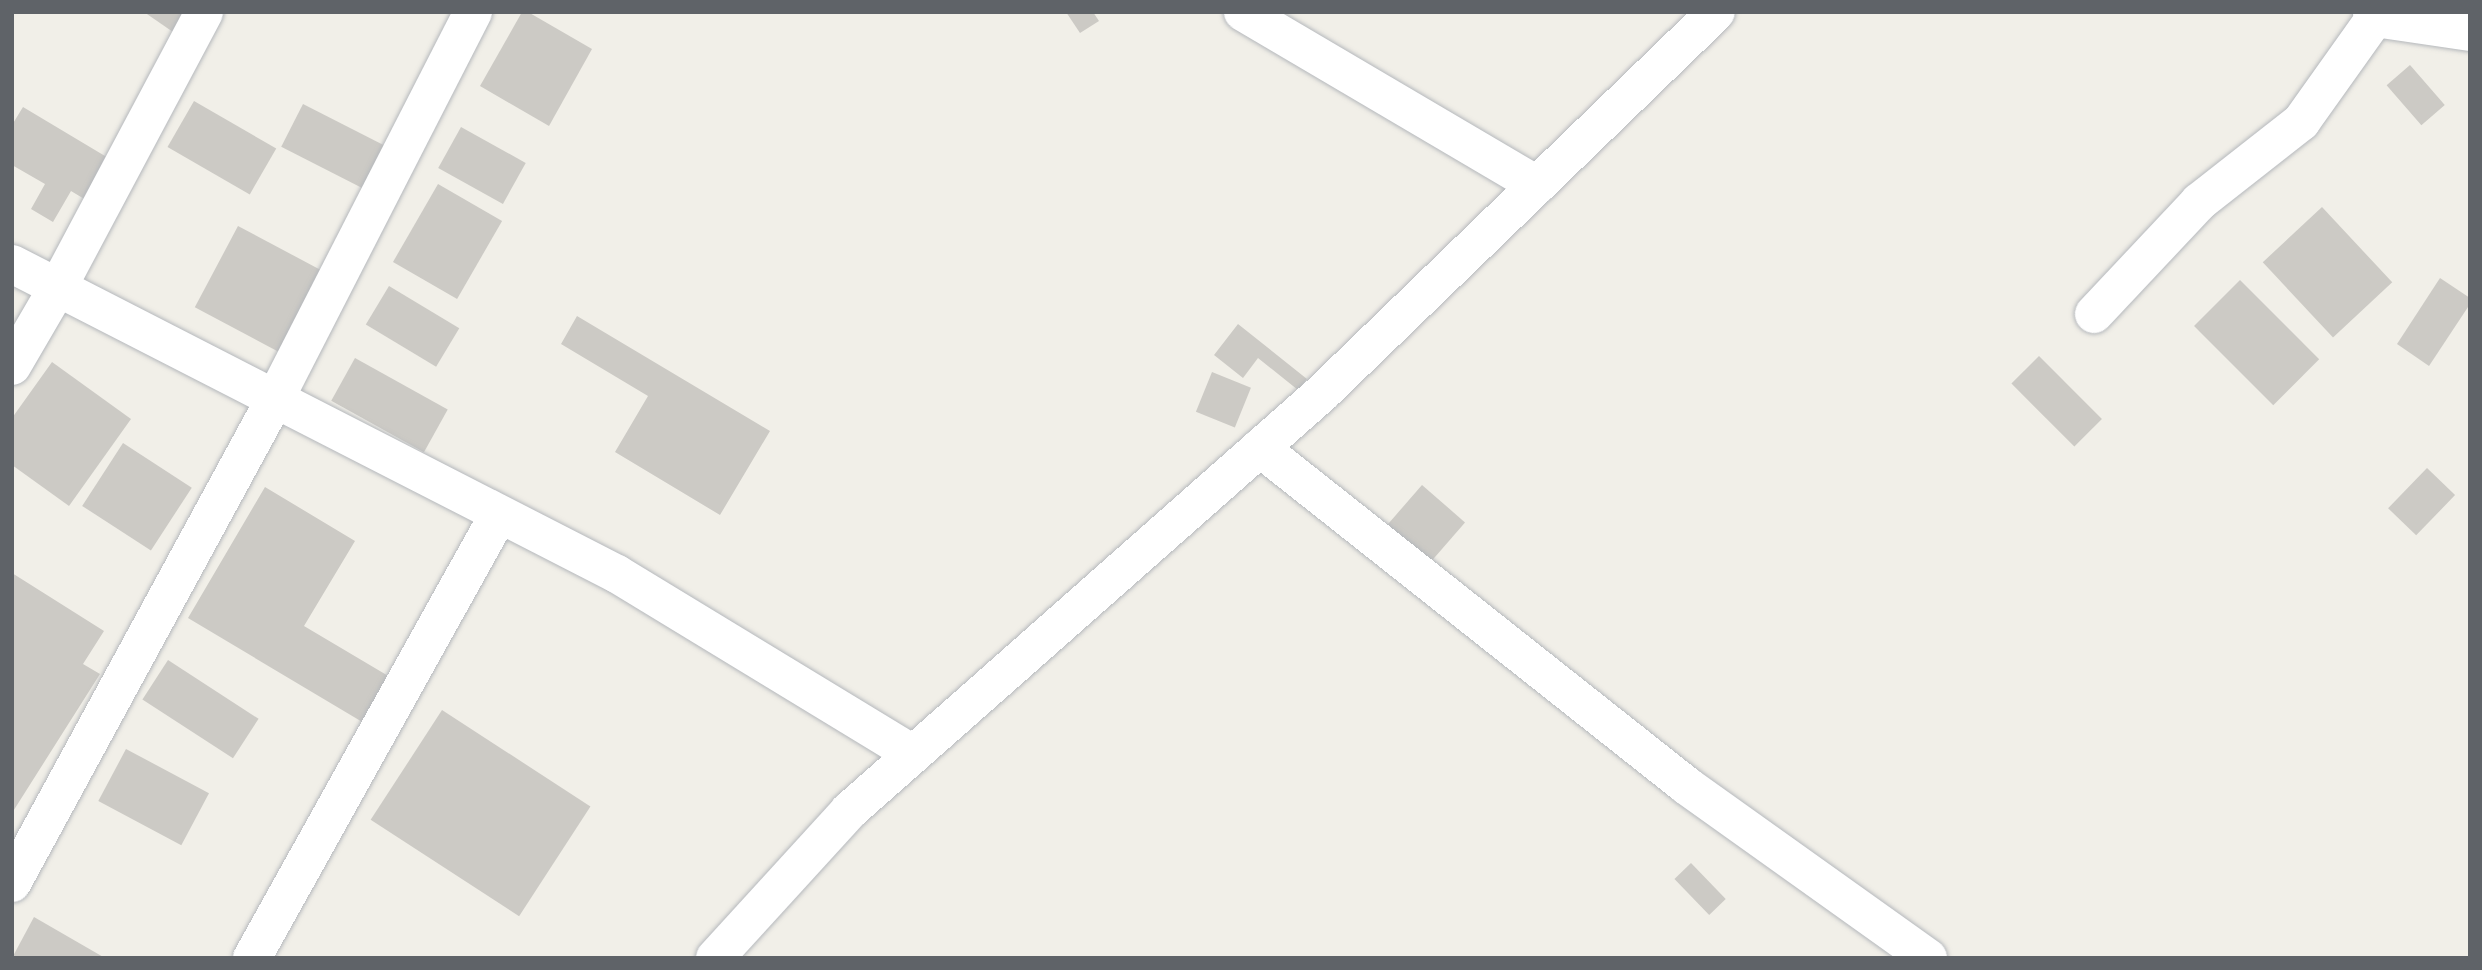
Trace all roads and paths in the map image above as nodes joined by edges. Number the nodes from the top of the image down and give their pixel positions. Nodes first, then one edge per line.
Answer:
1 (204, 12) edge
2 (472, 12) edge
3 (1243, 12) edge
4 (1716, 12) edge
5 (2374, 15) edge
6 (2470, 32) edge
7 (1537, 185) junction
8 (12, 264) edge
9 (58, 287) junction
10 (2094, 314) dead end
11 (12, 366) edge
12 (275, 398) junction
13 (1260, 448) junction
14 (499, 514) junction
15 (913, 754) junction
16 (12, 883) edge
17 (252, 958) edge
18 (715, 958) edge
19 (1928, 958) edge

1 - 9 street
2 - 12 street
3 - 7 street
4 - 7 street
5 - 6 street
5 - 10 street
7 - 13 street
8 - 9 street
9 - 11 street
9 - 12 street
12 - 14 street
12 - 16 street
13 - 15 street
13 - 19 street
14 - 15 street
14 - 17 street
15 - 18 street

